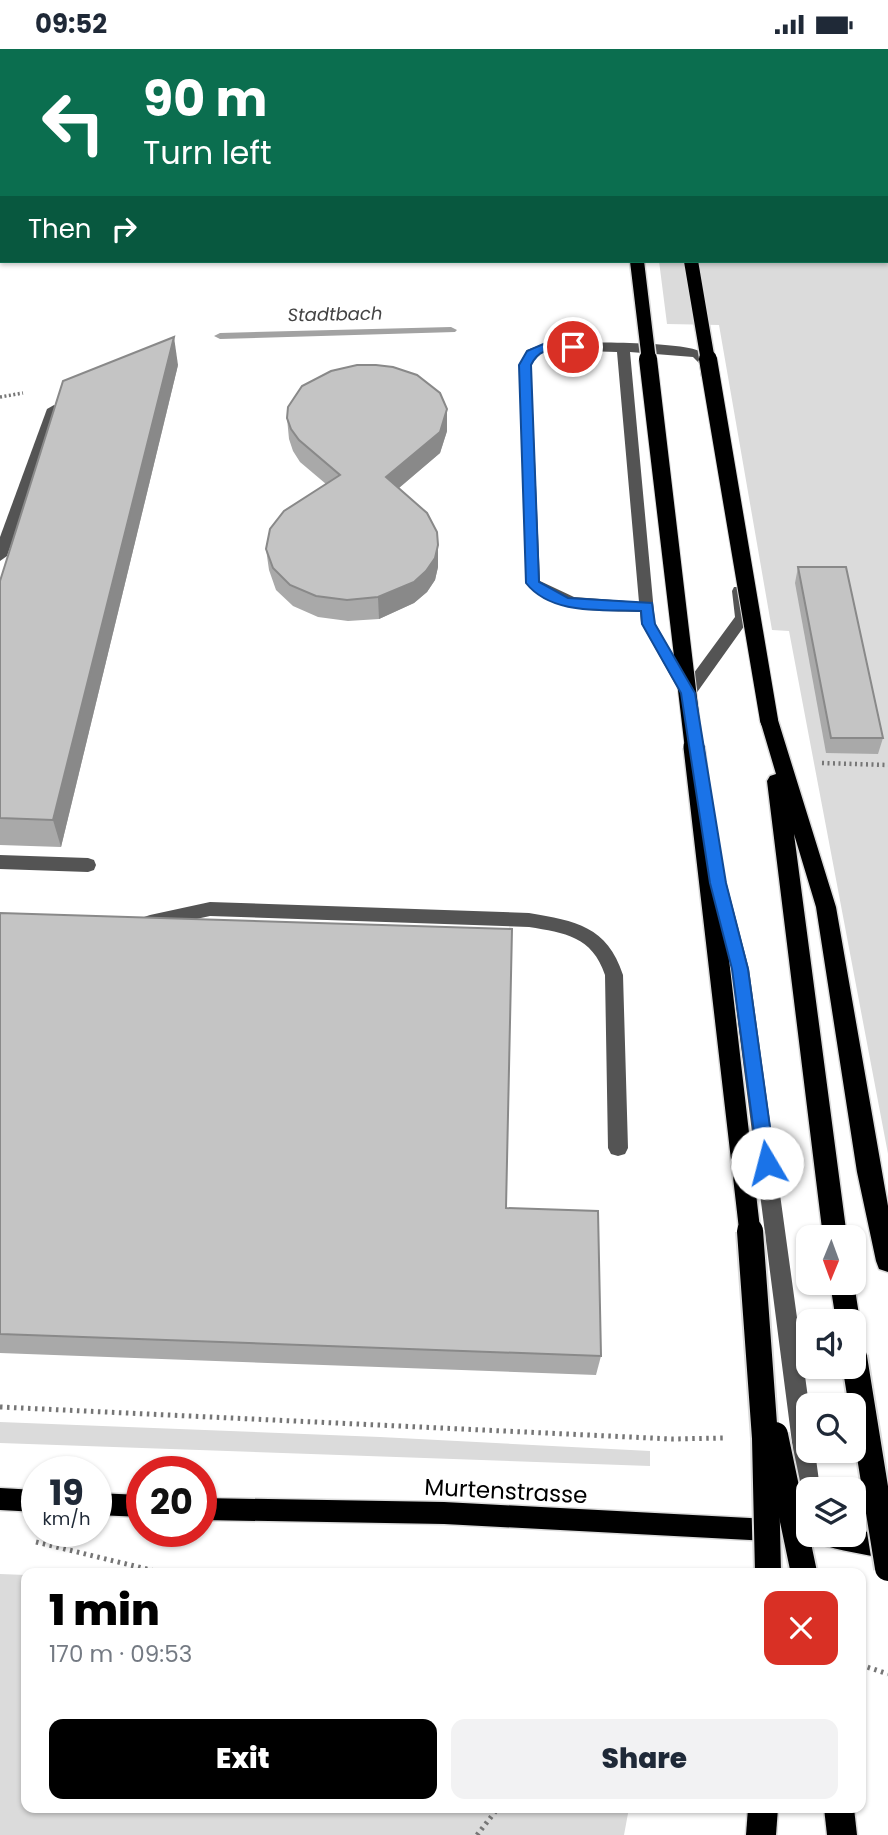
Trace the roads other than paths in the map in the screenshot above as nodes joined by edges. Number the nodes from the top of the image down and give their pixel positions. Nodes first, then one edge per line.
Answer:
1 (637, 263) edge
2 (691, 263) edge
3 (623, 348) junction
4 (54, 409) edge
5 (0, 556) edge
6 (647, 607) junction
7 (688, 693) junction
8 (769, 720) junction
9 (0, 862) edge
10 (88, 865) dead end
11 (129, 922) edge
12 (618, 1148) dead end
13 (833, 1225) edge
14 (888, 1261) edge
15 (762, 1367) junction
16 (858, 1379) edge
17 (808, 1477) edge
18 (0, 1499) edge
19 (21, 1500) edge
20 (217, 1509) edge
21 (796, 1532) edge
22 (866, 1542) edge
23 (888, 1549) edge
24 (768, 1568) edge
25 (803, 1568) edge
26 (888, 1568) edge
27 (763, 1813) edge
28 (840, 1813) edge
29 (761, 1835) edge
30 (842, 1835) edge

1 - 15 highway, bridge
2 - 8 highway, bridge
3 - 6 lane
3 - 6 lane
3 - 7 lane
4 - 5 lane
6 - 7 lane
7 - 17 lane
8 - 13 highway
8 - 14 highway
9 - 10 lane
11 - 12 lane
15 - 24 highway, bridge
15 - 25 highway, bridge
16 - 26 highway, bridge
18 - 19 main road
20 - 21 main road, Murtenstrasse
22 - 23 main road
27 - 29 highway
28 - 30 highway

